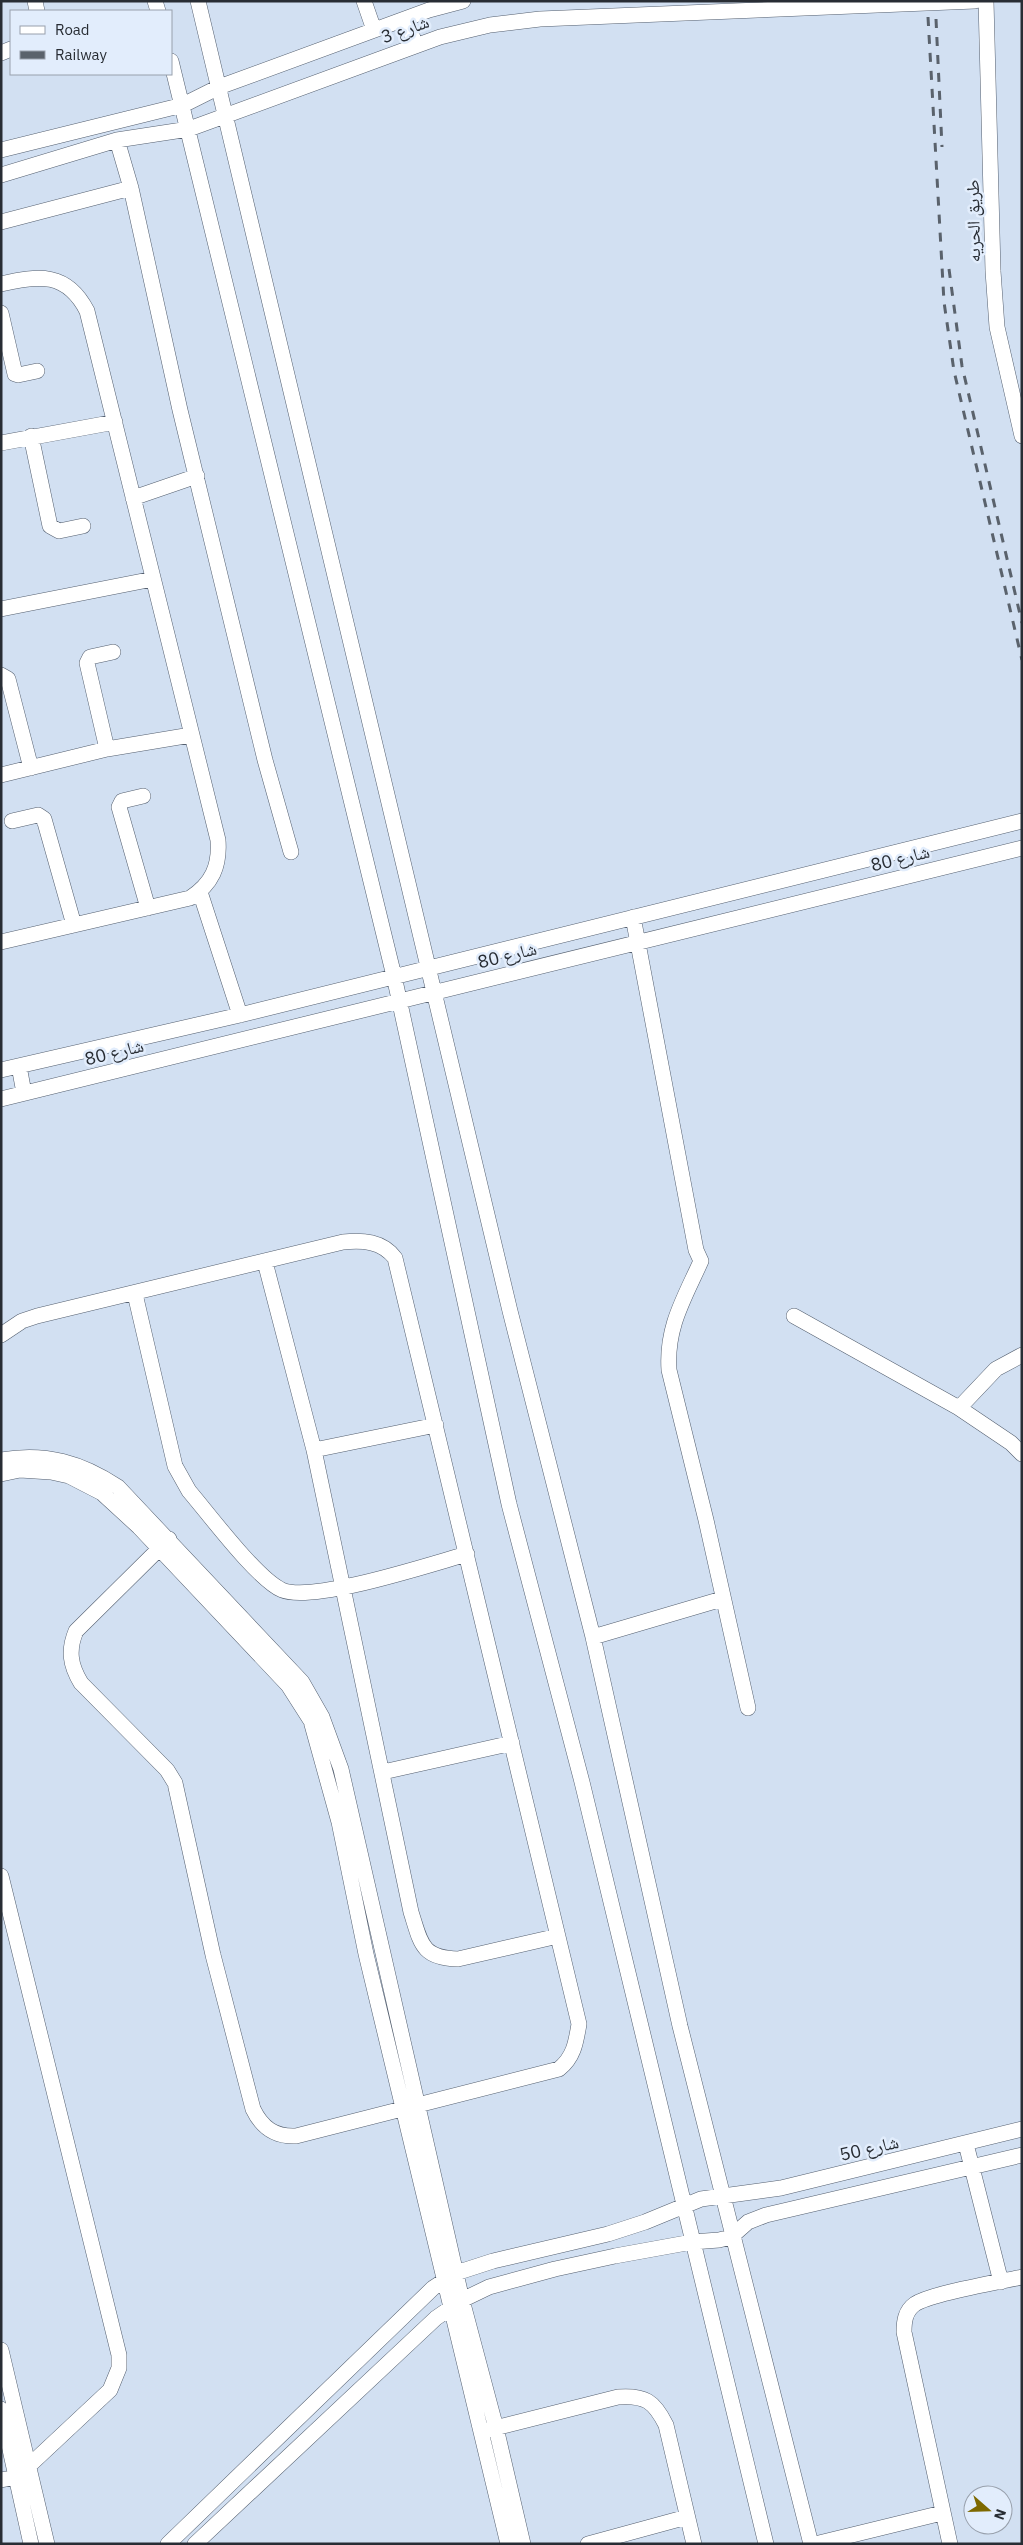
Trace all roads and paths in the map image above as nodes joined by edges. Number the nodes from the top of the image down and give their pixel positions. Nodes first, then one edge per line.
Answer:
1 (198, 1) edge
2 (364, 1) edge
3 (463, 1) edge
4 (975, 1) edge
5 (986, 1) edge
6 (404, 19) junction
7 (374, 30) junction
8 (416, 45) junction
9 (172, 65) edge
10 (219, 87) junction
11 (183, 105) junction
12 (226, 114) junction
13 (189, 129) junction
14 (117, 140) junction
15 (1, 150) edge
16 (1, 175) edge
17 (131, 188) junction
18 (1, 222) edge
19 (1, 284) edge
20 (1, 313) edge
21 (37, 371) dead end
22 (115, 422) junction
23 (31, 436) junction
24 (1022, 436) edge
25 (1, 443) edge
26 (196, 476) junction
27 (133, 498) junction
28 (83, 526) dead end
29 (153, 579) junction
30 (1, 609) edge
31 (113, 652) dead end
32 (1, 675) edge
33 (191, 735) junction
34 (107, 749) junction
35 (31, 768) junction
36 (1, 776) edge
37 (143, 796) dead end
38 (1022, 821) edge
39 (12, 822) dead end
40 (1022, 848) edge
41 (291, 852) dead end
42 (200, 892) junction
43 (717, 896) junction
44 (148, 908) junction
45 (633, 917) junction
46 (722, 921) junction
47 (74, 925) junction
48 (1, 942) edge
49 (638, 943) junction
50 (430, 967) junction
51 (394, 976) junction
52 (435, 992) junction
53 (398, 1001) junction
54 (240, 1015) junction
55 (19, 1066) junction
56 (1, 1070) edge
57 (24, 1093) junction
58 (1, 1099) edge
59 (265, 1262) junction
60 (135, 1294) junction
61 (794, 1316) dead end
62 (1, 1335) edge
63 (1022, 1355) edge
64 (959, 1408) junction
65 (436, 1425) junction
66 (314, 1450) junction
67 (1022, 1454) edge
68 (1, 1460) edge
69 (1, 1474) edge
70 (164, 1544) junction
71 (467, 1554) junction
72 (342, 1588) junction
73 (722, 1599) junction
74 (593, 1637) junction
75 (748, 1708) dead end
76 (512, 1743) junction
77 (383, 1772) junction
78 (1, 1876) edge
79 (558, 1936) junction
80 (419, 2106) junction
81 (404, 2110) junction
82 (1022, 2129) edge
83 (966, 2144) junction
84 (1022, 2155) edge
85 (972, 2169) junction
86 (723, 2194) junction
87 (684, 2206) junction
88 (731, 2237) junction
89 (692, 2242) junction
90 (450, 2277) junction
91 (1022, 2277) edge
92 (1001, 2282) junction
93 (457, 2303) junction
94 (1, 2350) edge
95 (1, 2409) edge
96 (489, 2430) junction
97 (28, 2464) junction
98 (17, 2477) junction
99 (1, 2480) edge
100 (942, 2513) junction
101 (687, 2517) junction
102 (31, 2544) edge
103 (47, 2544) edge
104 (168, 2544) edge
105 (195, 2544) edge
106 (508, 2544) edge
107 (523, 2544) edge
108 (588, 2544) edge
109 (694, 2544) edge
110 (766, 2544) edge
111 (811, 2544) edge
112 (815, 2544) edge
113 (950, 2544) edge

1 - 10 street
2 - 7 street
3 - 6 street, شارع 3
4 - 8 street, شارع 3
5 - 24 street, طريق الحريه
6 - 7 street, شارع 3
6 - 8 street
7 - 10 street, شارع 3
8 - 12 street, شارع 3
9 - 11 street
10 - 11 street, شارع 3
10 - 12 street
11 - 13 street
11 - 15 street, شارع 3
12 - 13 street, شارع 3
12 - 50 street
13 - 14 street, شارع 3
13 - 51 street
14 - 16 street, شارع 3
14 - 17 street
17 - 18 street
17 - 26 street
19 - 22 street
20 - 21 street
22 - 23 street
22 - 27 street
23 - 25 street
23 - 28 street
26 - 27 street
26 - 41 street
27 - 29 street
29 - 30 street
29 - 33 street
31 - 34 street
32 - 35 street
33 - 34 street
33 - 42 street
34 - 35 street
35 - 36 street
37 - 44 street
38 - 43 street, شارع 80
39 - 47 street
40 - 46 street, شارع 80
42 - 44 street
42 - 54 street
43 - 45 street, شارع 80
43 - 46 street
44 - 47 street
45 - 49 street
45 - 50 street, شارع 80
46 - 49 street, شارع 80
47 - 48 street
49 - 52 street, شارع 80
49 - 73 street
50 - 51 street, شارع 80
50 - 52 street
51 - 53 street
51 - 54 street, شارع 80
52 - 53 street, شارع 80
52 - 74 street
53 - 57 street, شارع 80
53 - 87 street
54 - 55 street, شارع 80
55 - 56 street, شارع 80
55 - 57 street
57 - 58 street, شارع 80
59 - 60 street
59 - 65 street
59 - 66 street
60 - 62 street
60 - 72 street
61 - 64 street
63 - 64 street
64 - 67 street
65 - 66 street
65 - 71 street
66 - 72 street
68 - 70 street
69 - 70 street
70 - 80 street
70 - 81 street
70 - 81 street
71 - 72 street
71 - 76 street
72 - 77 street
73 - 74 street
73 - 75 street
74 - 86 street
76 - 77 street
76 - 79 street
77 - 79 street
78 - 97 street
79 - 80 street
80 - 81 street
80 - 90 street
81 - 90 street
82 - 83 street, شارع 50
83 - 85 street
83 - 86 street, شارع 50
84 - 85 street
85 - 88 street
85 - 92 street
86 - 87 street, شارع 50
86 - 88 street
87 - 89 street
87 - 90 street, شارع 50
88 - 89 street
88 - 111 street
89 - 93 street
89 - 110 street
90 - 93 street
90 - 104 street
91 - 92 street
92 - 100 street
93 - 96 street
93 - 105 street
94 - 97 street
95 - 98 street
96 - 101 street
96 - 106 street
96 - 107 street
97 - 98 street
97 - 103 street
98 - 99 street
98 - 102 street
100 - 112 street
100 - 113 street
101 - 108 street
101 - 109 street

